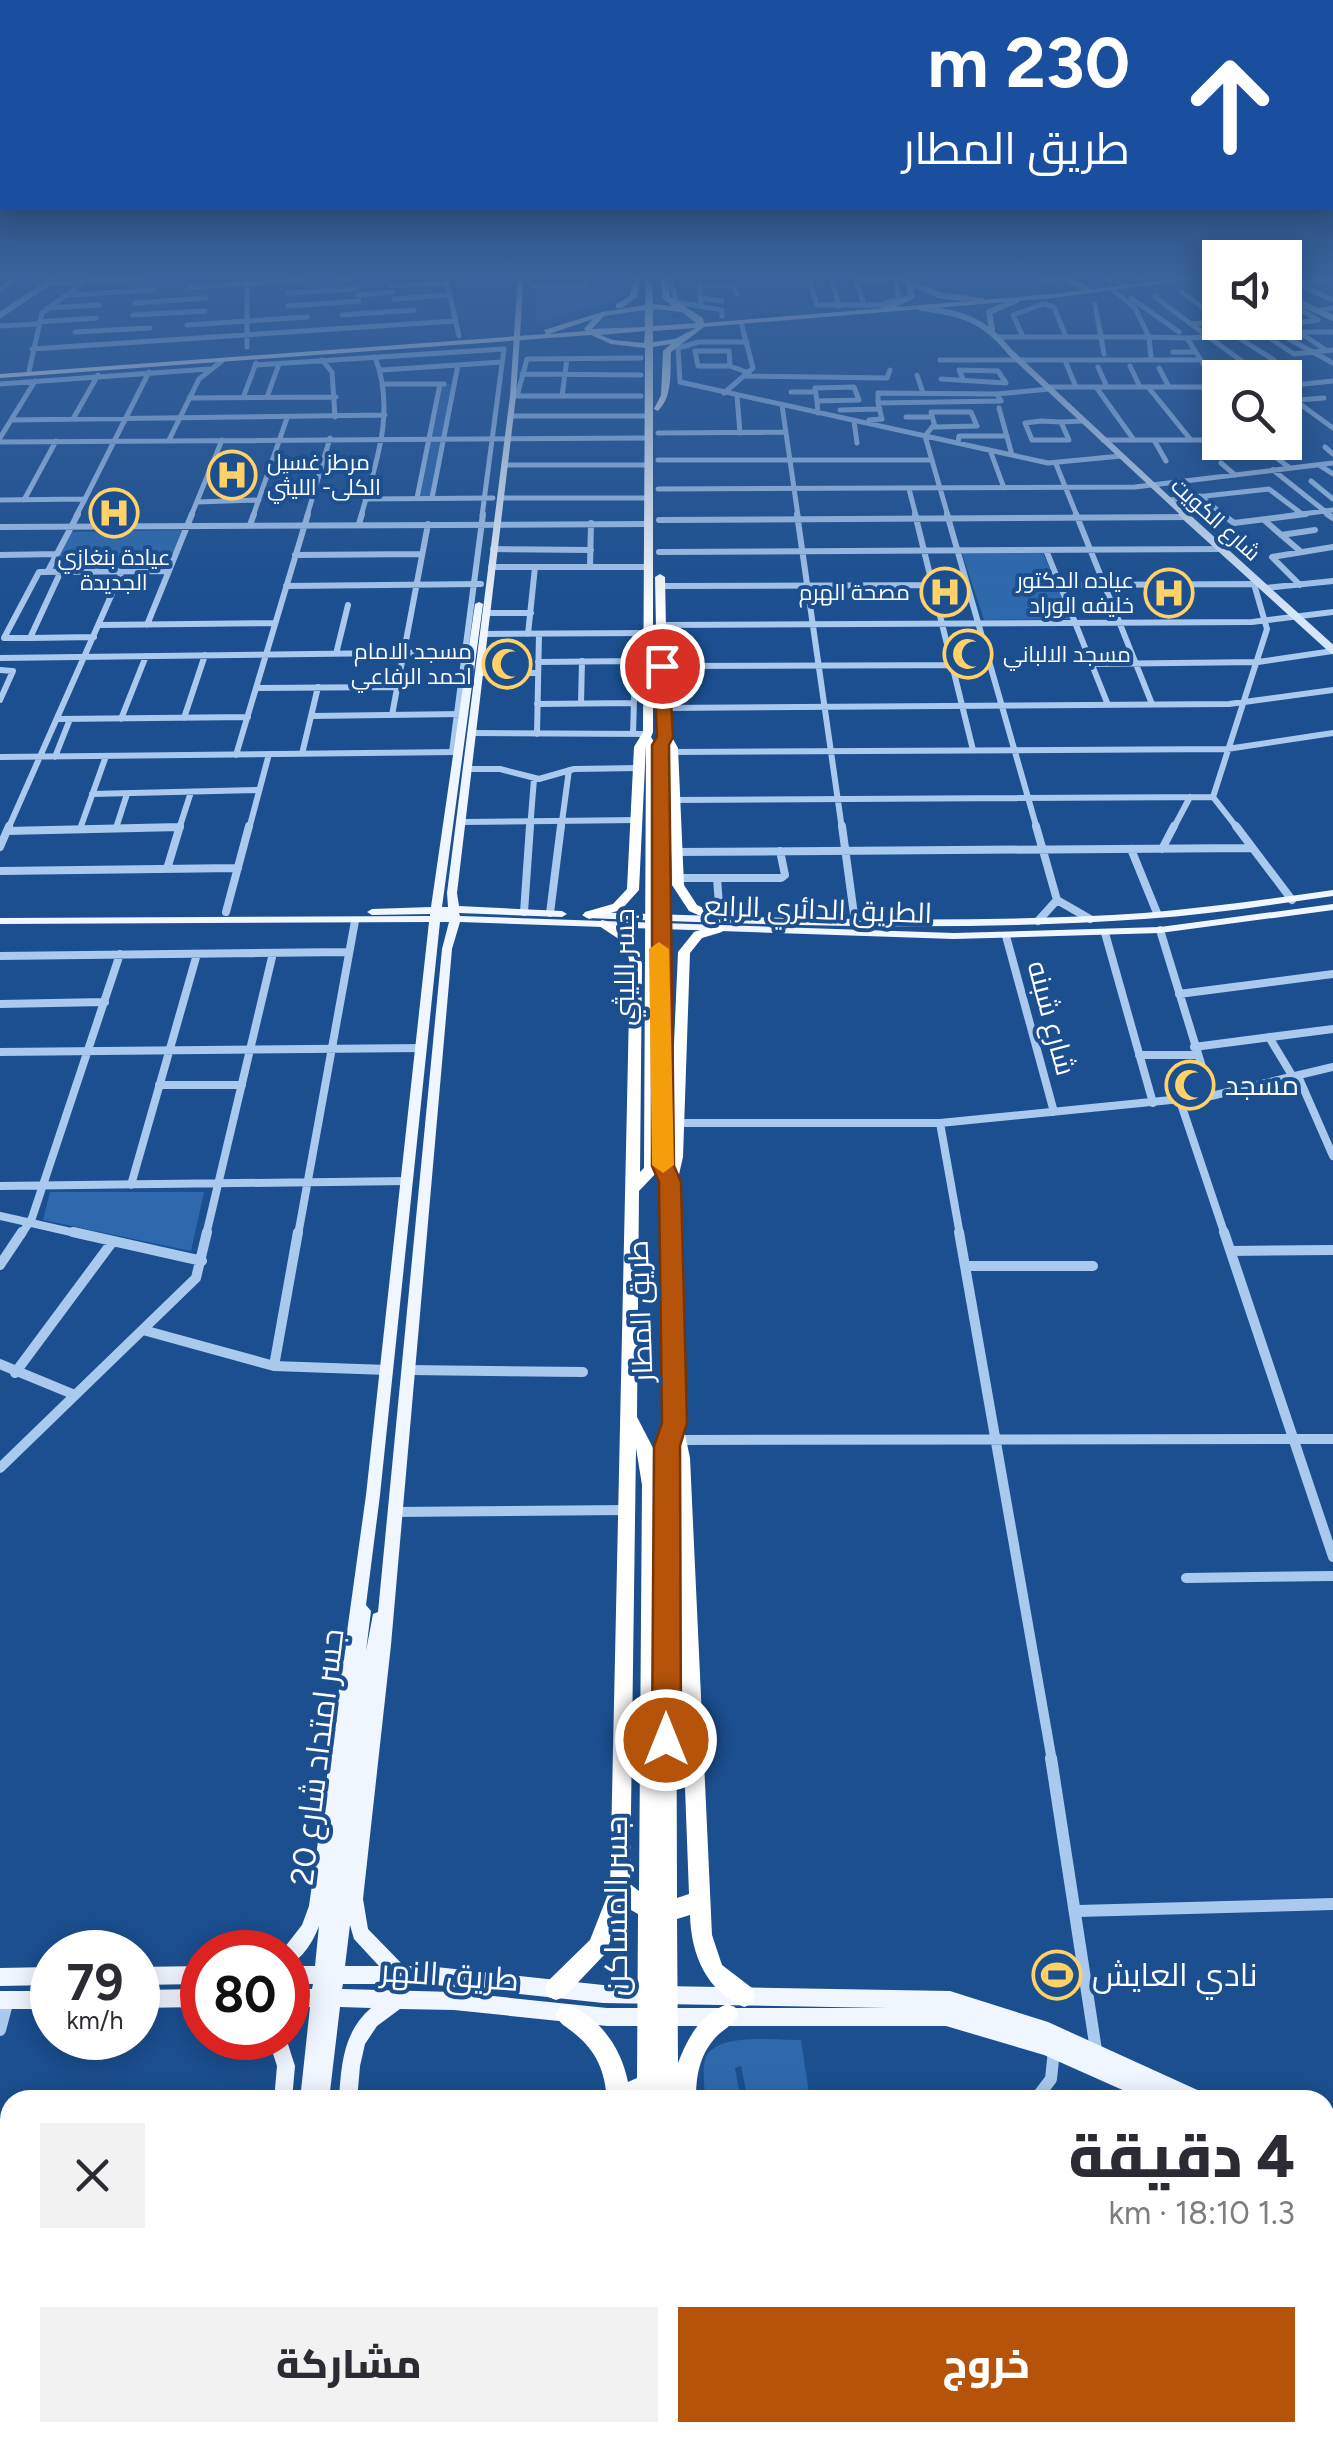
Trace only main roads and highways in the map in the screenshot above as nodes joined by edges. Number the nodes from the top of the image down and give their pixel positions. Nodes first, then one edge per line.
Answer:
1 (506, 388) edge
2 (514, 388) edge
3 (645, 388) edge
4 (650, 388) edge
5 (665, 388) edge
6 (1048, 388) edge
7 (652, 413) junction
8 (501, 437) junction
9 (493, 498) junction
10 (654, 522) junction
11 (489, 523) junction
12 (1294, 614) junction
13 (1282, 619) road end
14 (1332, 648) edge
15 (642, 735) junction
16 (665, 737) junction
17 (461, 752) junction
18 (634, 878) junction
19 (676, 878) junction
20 (1333, 893) edge
21 (445, 894) junction
22 (1238, 906) junction
23 (1333, 907) edge
24 (475, 910) junction
25 (417, 911) junction
26 (455, 914) junction
27 (436, 915) junction
28 (0, 918) edge
29 (596, 920) junction
30 (1057, 920) junction
31 (718, 924) junction
32 (1210, 924) junction
33 (1053, 935) junction
34 (636, 964) junction
35 (683, 966) junction
36 (430, 1131) junction
37 (413, 1132) junction
38 (670, 1182) junction
39 (632, 1189) junction
40 (628, 1417) junction
41 (676, 1432) junction
42 (372, 1507) junction
43 (393, 1512) junction
44 (359, 1602) junction
45 (386, 1604) junction
46 (340, 1868) junction
47 (620, 1889) junction
48 (700, 1899) junction
49 (310, 1931) edge
50 (399, 1974) junction
51 (310, 1975) edge
52 (30, 1976) edge
53 (0, 1977) edge
54 (556, 1989) junction
55 (744, 1996) junction
56 (310, 1998) edge
57 (399, 1999) junction
58 (4, 2000) edge
59 (30, 2000) edge
60 (567, 2015) junction
61 (728, 2016) junction
62 (284, 2060) edge
63 (284, 2090) edge
64 (309, 2090) edge
65 (321, 2090) edge
66 (349, 2090) edge
67 (618, 2090) edge
68 (648, 2090) edge
69 (667, 2090) edge
70 (684, 2090) edge
71 (1144, 2090) edge
72 (1177, 2090) edge

1 - 8 main road
2 - 8 main road
3 - 7 highway
4 - 7 highway
5 - 7 highway
6 - 12 main road, شارع الكويت
7 - 10 highway
8 - 9 main road
8 - 9 main road
9 - 11 main road
10 - 15 highway
10 - 16 highway
11 - 17 main road
11 - 17 main road
12 - 13 main road
12 - 14 main road, شارع الكويت
15 - 18 highway
15 - 39 highway, جسر الليثي
16 - 19 highway
16 - 38 highway, جسر الليثي
17 - 21 main road
17 - 21 main road
18 - 19 highway
18 - 29 highway
19 - 31 highway
20 - 22 main road, الطريق الدائري الرابع
21 - 24 main road
21 - 25 main road
21 - 26 main road
21 - 27 main road
22 - 30 main road, الطريق الدائري الرابع
22 - 32 main road
23 - 32 main road, الطريق الدائري الرابع
24 - 26 main road, الطريق الدائري الرابع
24 - 29 main road, الطريق الدائري الرابع
25 - 27 main road, الطريق الدائري الرابع
25 - 28 main road, الطريق الدائري الرابع
26 - 27 main road, الطريق الدائري الرابع
26 - 29 main road, الطريق الدائري الرابع
26 - 36 main road
27 - 28 main road, الطريق الدائري الرابع
27 - 37 main road
29 - 31 main road, الطريق الدائري الرابع
29 - 34 highway
30 - 31 main road, الطريق الدائري الرابع
30 - 33 main road
31 - 33 main road, الطريق الدائري الرابع
31 - 35 highway
32 - 33 main road, الطريق الدائري الرابع
34 - 35 highway
34 - 39 highway, طريق المطار
35 - 38 highway, طريق المطار
36 - 37 main road
36 - 43 main road
37 - 42 main road
38 - 41 highway, طريق المطار
39 - 40 highway, طريق المطار
40 - 47 highway, طريق المطار
40 - 68 highway, جسر المساكن
41 - 48 highway, طريق المطار
41 - 69 highway, جسر المساكن
42 - 43 main road
42 - 44 main road
43 - 45 main road
44 - 46 main road, جسر امتداد شارع 20
44 - 49 main road
45 - 46 main road, جسر امتداد شارع 20
45 - 50 main road
46 - 64 main road, جسر امتداد شارع 20
46 - 65 main road, جسر امتداد شارع 20
47 - 48 highway
47 - 54 highway, طريق المطار
48 - 55 highway, طريق المطار
50 - 51 main road, طريق النهر
50 - 54 main road, طريق النهر
52 - 53 main road
54 - 55 main road, طريق النهر
55 - 72 main road, طريق النهر
56 - 57 main road, طريق النهر
57 - 60 main road, طريق النهر
57 - 66 main road
58 - 59 main road
60 - 61 main road, طريق النهر
60 - 67 highway
61 - 70 highway
61 - 71 main road, طريق النهر
62 - 63 main road

